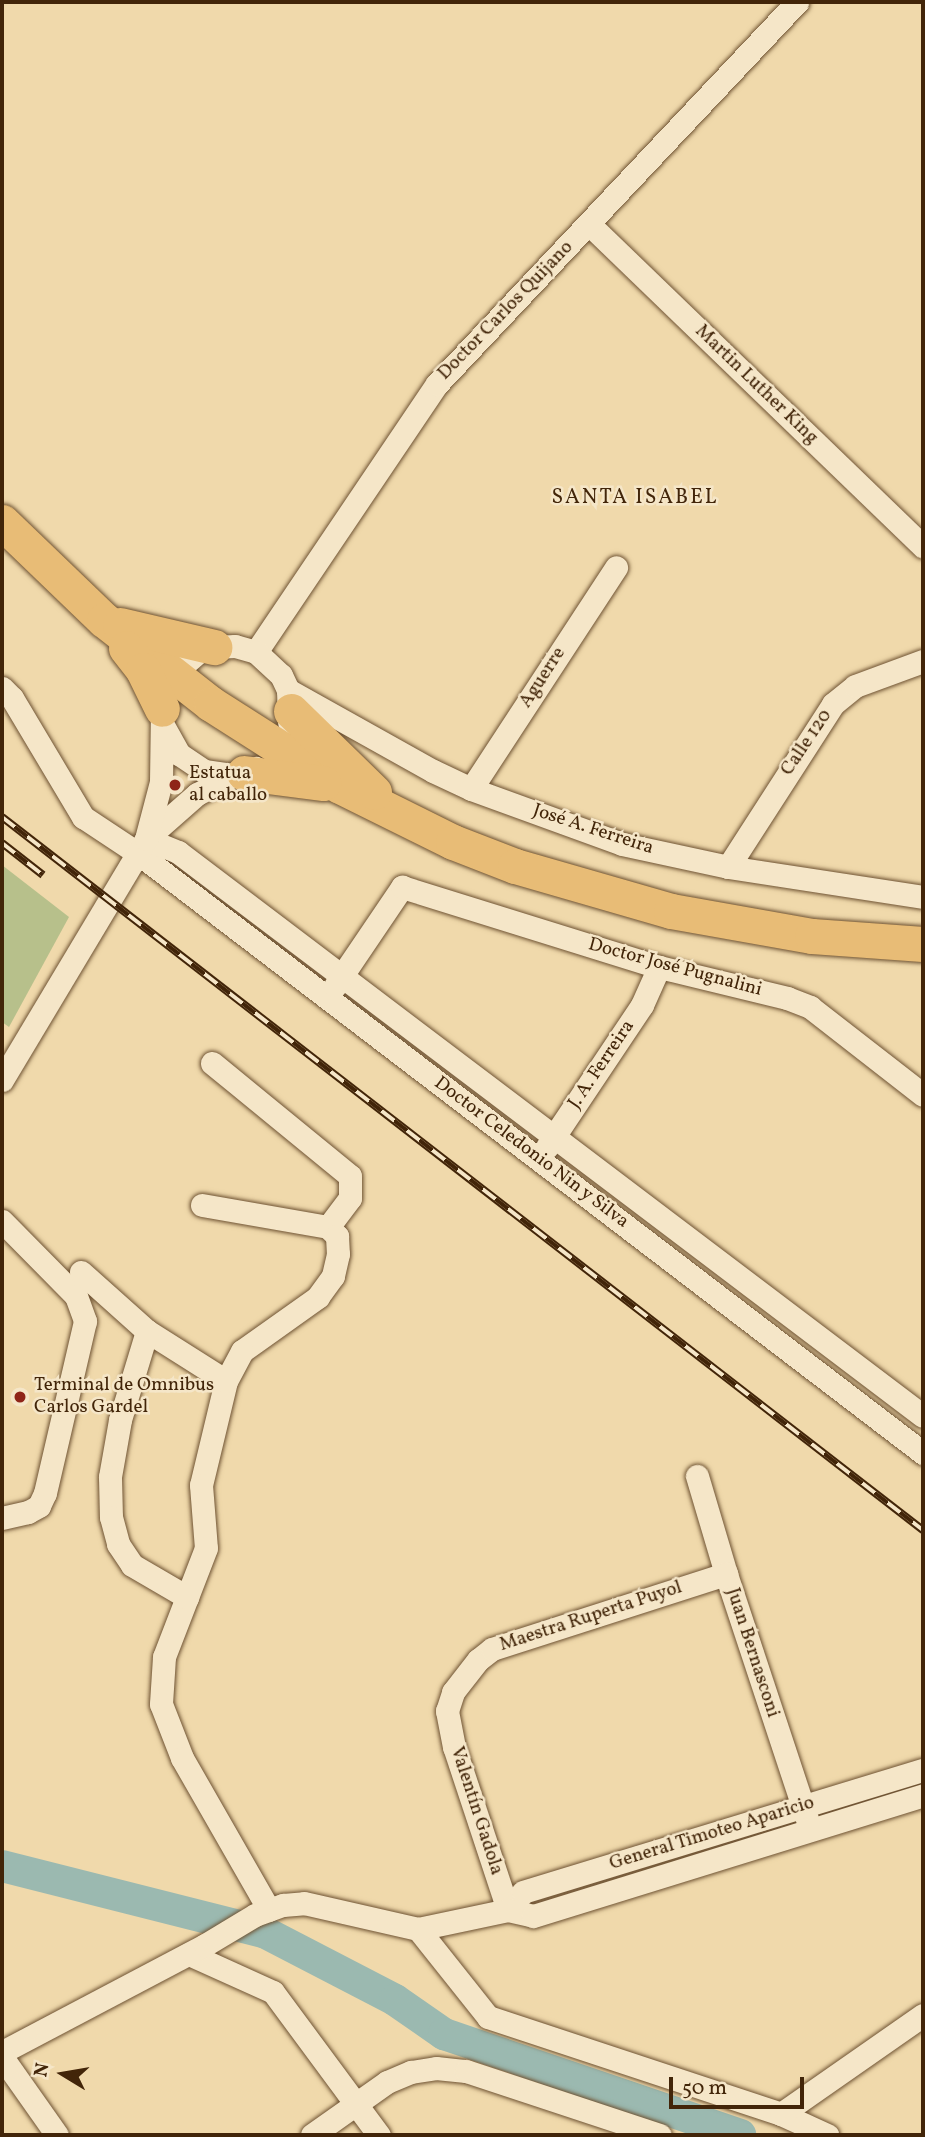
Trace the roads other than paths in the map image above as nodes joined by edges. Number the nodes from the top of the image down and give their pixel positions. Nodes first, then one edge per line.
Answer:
1 (797, 2) edge
2 (589, 224) junction
3 (2, 523) edge
4 (923, 546) edge
5 (616, 566) dead end
6 (104, 620) junction
7 (214, 647) junction
8 (256, 652) junction
9 (923, 661) edge
10 (173, 674) junction
11 (2, 688) edge
12 (290, 701) junction
13 (163, 718) junction
14 (278, 749) junction
15 (239, 774) junction
16 (338, 785) junction
17 (471, 789) junction
18 (399, 816) junction
19 (142, 847) junction
20 (728, 867) junction
21 (923, 897) edge
22 (923, 944) edge
23 (659, 967) junction
24 (342, 975) junction
25 (327, 998) junction
26 (9, 1048) edge
27 (212, 1063) dead end
28 (2, 1080) edge
29 (923, 1095) edge
30 (555, 1135) junction
31 (539, 1159) junction
32 (202, 1205) dead end
33 (2, 1221) edge
34 (328, 1227) junction
35 (81, 1272) dead end
36 (749, 1282) junction
37 (732, 1305) junction
38 (147, 1331) junction
39 (226, 1381) junction
40 (923, 1416) edge
41 (923, 1453) edge
42 (697, 1476) dead end
43 (2, 1518) edge
44 (726, 1574) junction
45 (187, 1597) junction
46 (447, 1711) joint
47 (923, 1770) edge
48 (923, 1795) edge
49 (803, 1806) junction
50 (810, 1829) junction
51 (508, 1910) junction
52 (262, 1913) junction
53 (418, 1929) junction
54 (197, 1950) junction
55 (923, 2015) edge
56 (2, 2055) edge
57 (355, 2102) junction
58 (781, 2114) junction
59 (57, 2135) edge
60 (312, 2135) edge
61 (379, 2135) edge
62 (660, 2135) edge
63 (827, 2135) edge

1 - 2 street, Doctor Carlos Quijano
2 - 4 street, Martin Luther King
2 - 8 street, Doctor Carlos Quijano
3 - 6 highway
5 - 17 street, Aguerre
6 - 7 highway
6 - 10 highway
6 - 13 highway
7 - 8 street
7 - 10 street
8 - 12 street
9 - 20 street, Calle 120
10 - 13 street
10 - 14 highway
11 - 19 street
12 - 14 street
12 - 17 street, José A. Ferreira
12 - 18 highway
13 - 15 street
13 - 19 street
14 - 15 street
14 - 16 highway
15 - 16 highway
15 - 19 street
16 - 18 highway
17 - 20 street, José A. Ferreira
18 - 22 highway
19 - 24 street, Doctor Celedonio Nin y Silva
19 - 25 street, Doctor Celedonio Nin y Silva
19 - 26 street
20 - 21 street, José A. Ferreira
23 - 24 street, Doctor José Pugnalini
23 - 29 street, Doctor José Pugnalini
23 - 30 street, J. A. Ferreira
24 - 25 street
24 - 30 street, Doctor Celedonio Nin y Silva
25 - 31 street, Doctor Celedonio Nin y Silva
26 - 28 street
27 - 34 street
30 - 31 street, J. A. Ferreira
30 - 36 street, Doctor Celedonio Nin y Silva
31 - 37 street, Doctor Celedonio Nin y Silva
32 - 34 street
33 - 43 street
34 - 39 street
35 - 38 street
36 - 37 street
36 - 40 street, Doctor Celedonio Nin y Silva
37 - 41 street, Doctor Celedonio Nin y Silva
38 - 39 street
38 - 45 street
39 - 45 street
42 - 44 street, Juan Bernasconi
44 - 46 street, Maestra Ruperta Puyol
44 - 49 street, Juan Bernasconi
45 - 52 street
46 - 51 street, Valentín Gadola
47 - 49 street, General Timoteo Aparicio
48 - 50 street, General Timoteo Aparicio
49 - 50 street, Juan Bernasconi
49 - 51 street, General Timoteo Aparicio
50 - 51 street, General Timoteo Aparicio
51 - 53 street, General Timoteo Aparicio
52 - 53 street, General Timoteo Aparicio
52 - 54 street, General Timoteo Aparicio
53 - 58 street
54 - 56 street, General Timoteo Aparicio
54 - 57 street
55 - 58 street
56 - 59 street
57 - 60 street
57 - 61 street
57 - 62 street
58 - 63 street

